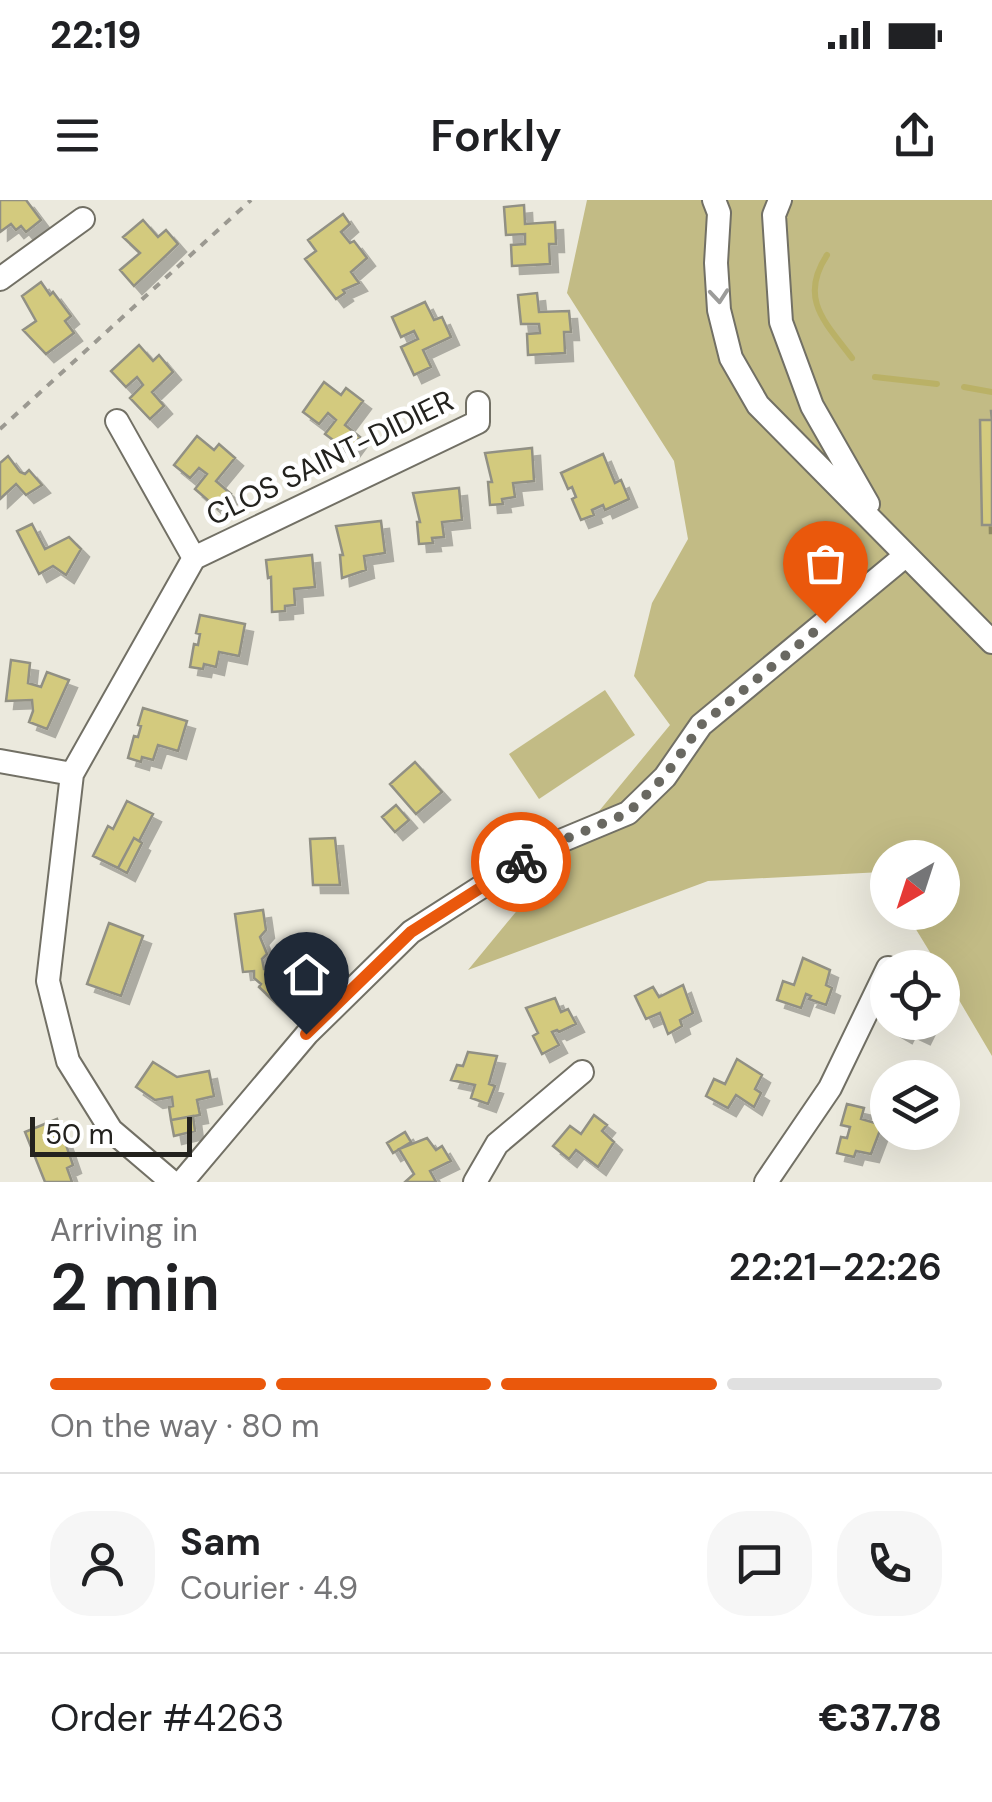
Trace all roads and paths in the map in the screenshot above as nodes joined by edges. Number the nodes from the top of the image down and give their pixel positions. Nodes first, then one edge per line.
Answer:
1 (251, 200) edge
2 (714, 200) edge
3 (780, 200) edge
4 (83, 219) dead end
5 (0, 279) edge
6 (478, 403) dead end
7 (117, 421) dead end
8 (0, 429) edge
9 (882, 529) junction
10 (905, 556) junction
11 (194, 558) junction
12 (992, 642) edge
13 (0, 761) edge
14 (72, 774) junction
15 (870, 1005) edge
16 (582, 1072) dead end
17 (172, 1182) edge
18 (182, 1182) edge
19 (475, 1182) edge
20 (766, 1182) edge

1 - 8 path
2 -> 9 street
3 - 9 street
4 - 5 street
6 - 11 street, CLOS SAINT-DIDIER
7 - 11 street, CLOS SAINT-DIDIER
9 - 10 street
10 - 12 street
10 - 18 street
11 - 14 street, CLOS SAINT-DIDIER
13 - 14 street
14 - 17 street, CLOS SAINT-DIDIER
15 - 20 street
16 - 19 street

